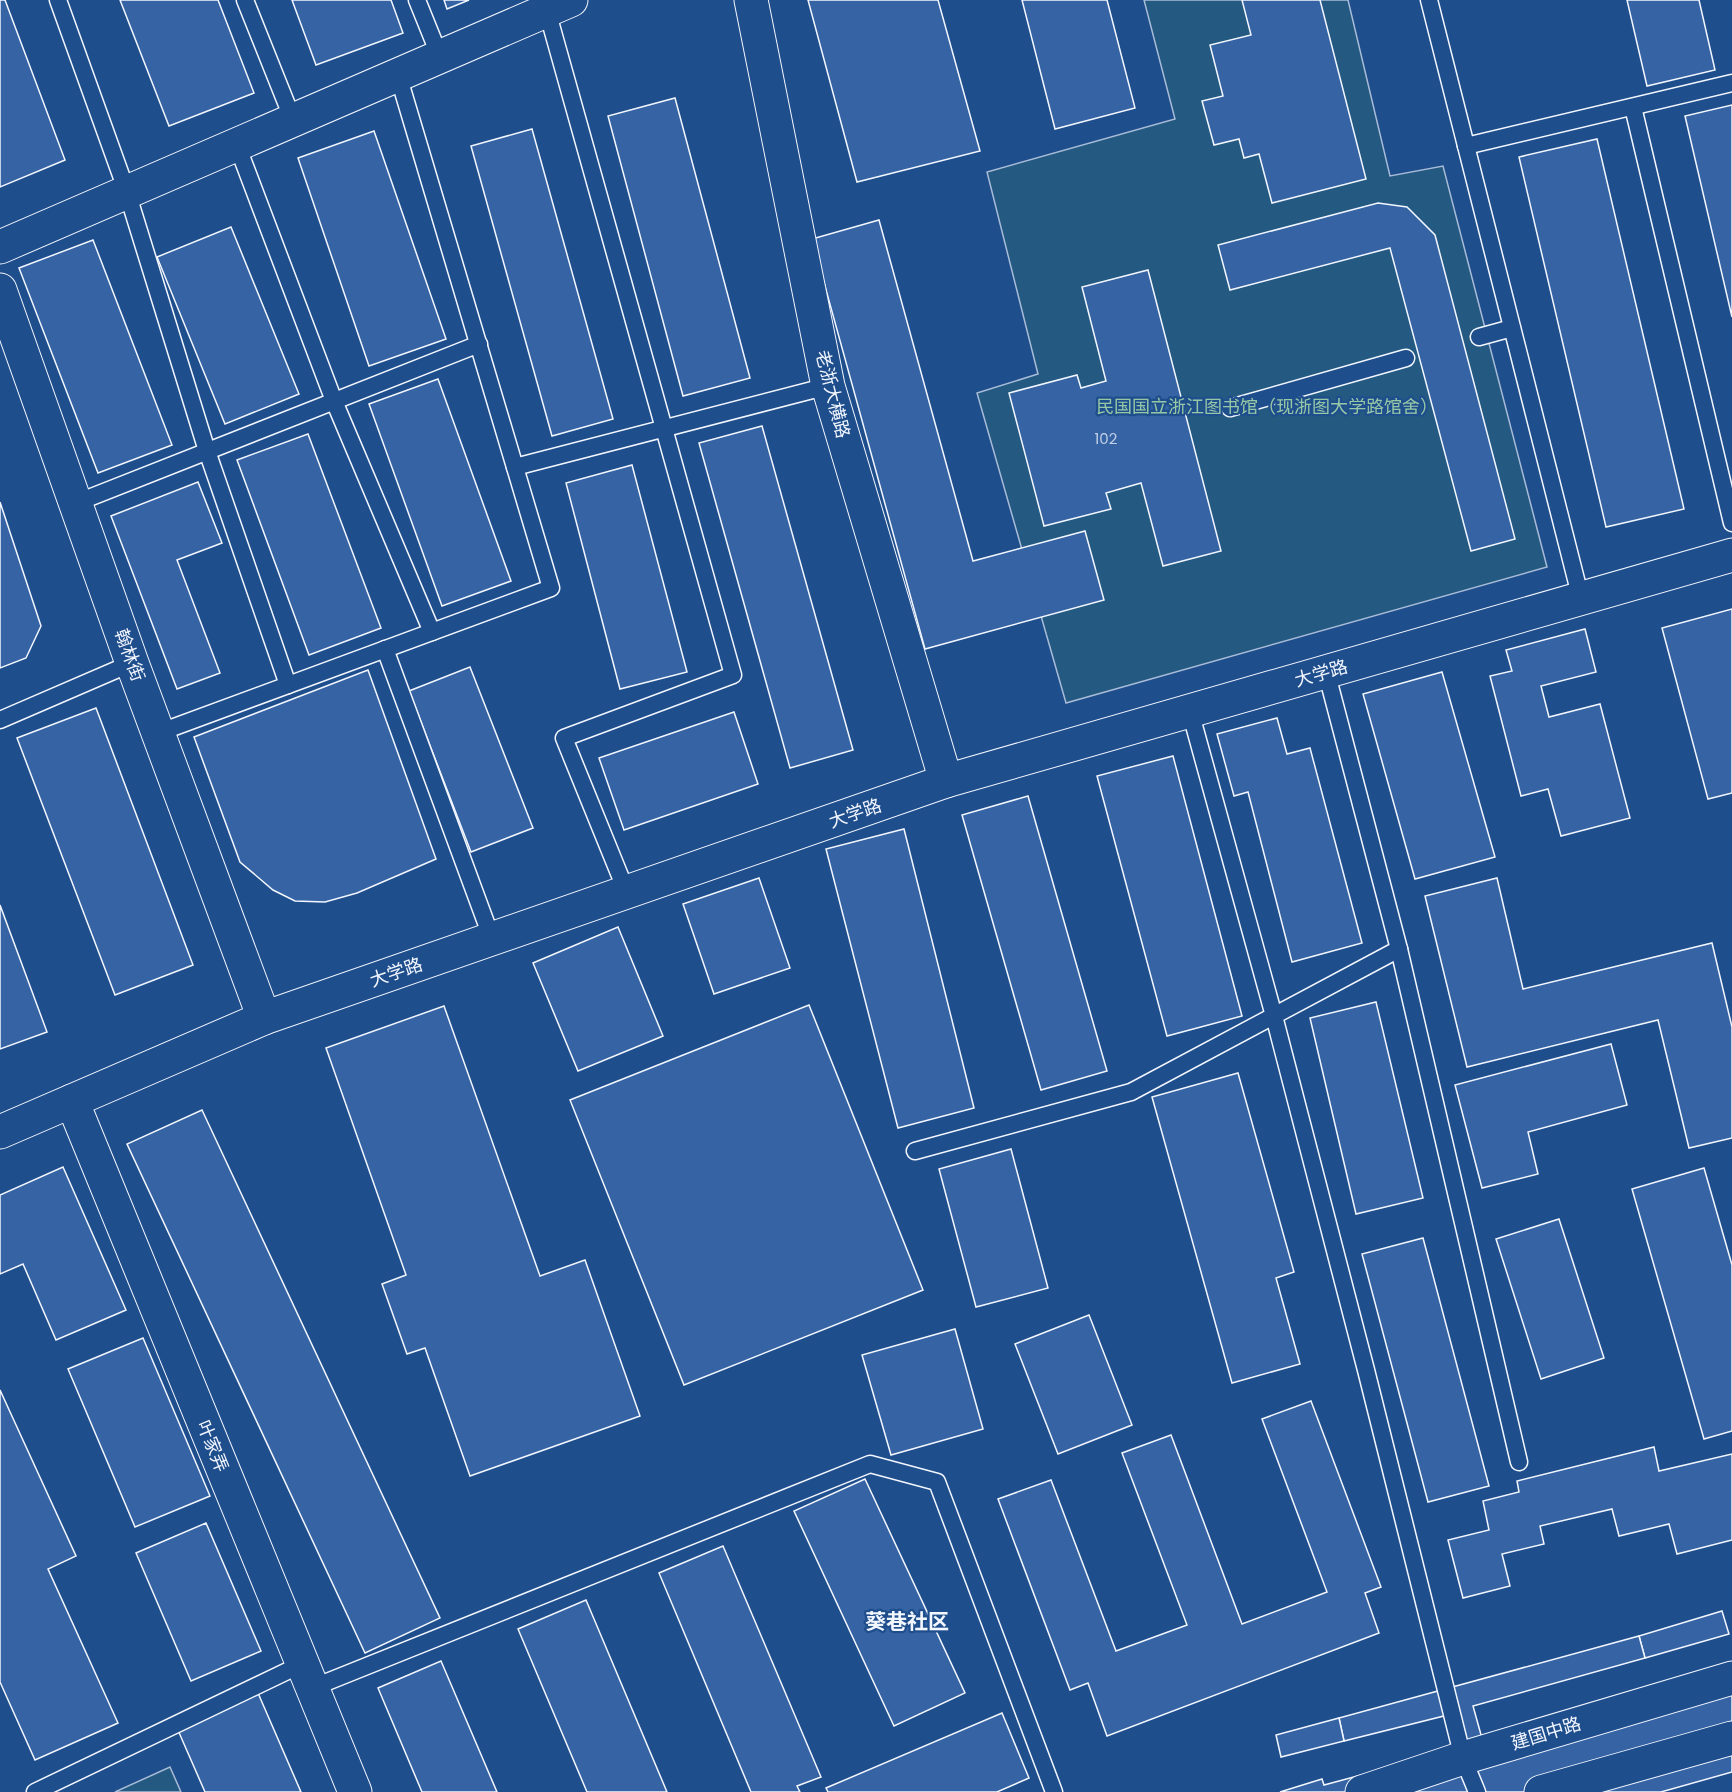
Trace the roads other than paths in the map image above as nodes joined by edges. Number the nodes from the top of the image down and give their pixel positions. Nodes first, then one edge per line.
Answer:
1 (58, 0) edge
2 (245, 0) edge
3 (417, 0) edge
4 (751, 0) edge
5 (1429, 0) edge
6 (555, 4) edge
7 (440, 57) junction
8 (398, 75) junction
9 (1732, 83) edge
10 (1633, 106) junction
11 (293, 120) junction
12 (237, 144) junction
13 (1466, 146) junction
14 (127, 192) junction
15 (0, 247) edge
16 (0, 290) edge
17 (1512, 328) junction
18 (1479, 337) dead end
19 (479, 344) junction
20 (1406, 358) dead end
21 (828, 386) junction
22 (334, 401) junction
23 (1230, 408) dead end
24 (663, 429) junction
25 (207, 451) junction
26 (515, 467) junction
27 (76, 503) junction
28 (1732, 523) edge
29 (1732, 555) edge
30 (1581, 599) junction
31 (432, 632) junction
32 (385, 649) junction
33 (132, 663) junction
34 (1326, 671) junction
35 (288, 685) junction
36 (1190, 711) junction
37 (0, 720) edge
38 (158, 733) junction
39 (946, 781) junction
40 (627, 892) junction
41 (492, 939) junction
42 (1399, 948) junction
43 (1274, 1016) junction
44 (264, 1018) junction
45 (72, 1101) junction
46 (0, 1132) edge
47 (915, 1151) dead end
48 (1519, 1462) dead end
49 (307, 1676) junction
50 (1732, 1678) edge
51 (1732, 1738) edge
52 (1463, 1758) junction
53 (35, 1792) edge
54 (355, 1792) edge
55 (1054, 1792) edge
56 (1362, 1792) edge
57 (1477, 1792) edge
58 (1541, 1792) edge

1 - 14 lane
2 - 11 lane
3 - 7 lane
4 - 21 street, 老浙大横路
5 - 13 lane
6 - 7 street
6 - 24 lane
7 - 8 street
8 - 11 street
8 - 19 lane
9 - 10 lane
10 - 13 lane
10 - 28 lane
11 - 12 street
12 - 14 street
12 - 22 lane
13 - 17 lane
14 - 15 street
14 - 25 lane
16 - 27 street, 翰林街
17 - 18 lane
17 - 30 lane
19 - 22 lane
19 - 26 lane
20 - 23 lane
21 - 24 lane
21 - 39 street, 老浙大横路
22 - 25 lane
22 - 31 lane
24 - 26 lane
24 - 40 lane
25 - 27 lane
25 - 35 lane
26 - 31 lane
27 - 33 street, 翰林街
29 - 30 street, 大学路
30 - 34 street, 大学路
31 - 32 lane
32 - 35 lane
32 - 41 lane
33 - 37 lane
33 - 38 street, 翰林街
34 - 36 street, 大学路
34 - 42 lane
35 - 38 lane
36 - 39 street, 大学路
36 - 43 lane
38 - 44 street, 翰林街
39 - 40 street, 大学路
40 - 41 street, 大学路
41 - 44 street, 大学路
42 - 43 lane
42 - 48 lane
43 - 47 lane
43 - 52 lane
44 - 45 street, 大学路
45 - 46 street, 大学路
45 - 49 street, 叶家弄
49 - 53 lane
49 - 54 street, 叶家弄
49 - 55 lane
50 - 52 street, 建国中路
51 - 58 street
52 - 56 street, 建国中路
52 - 57 lane

